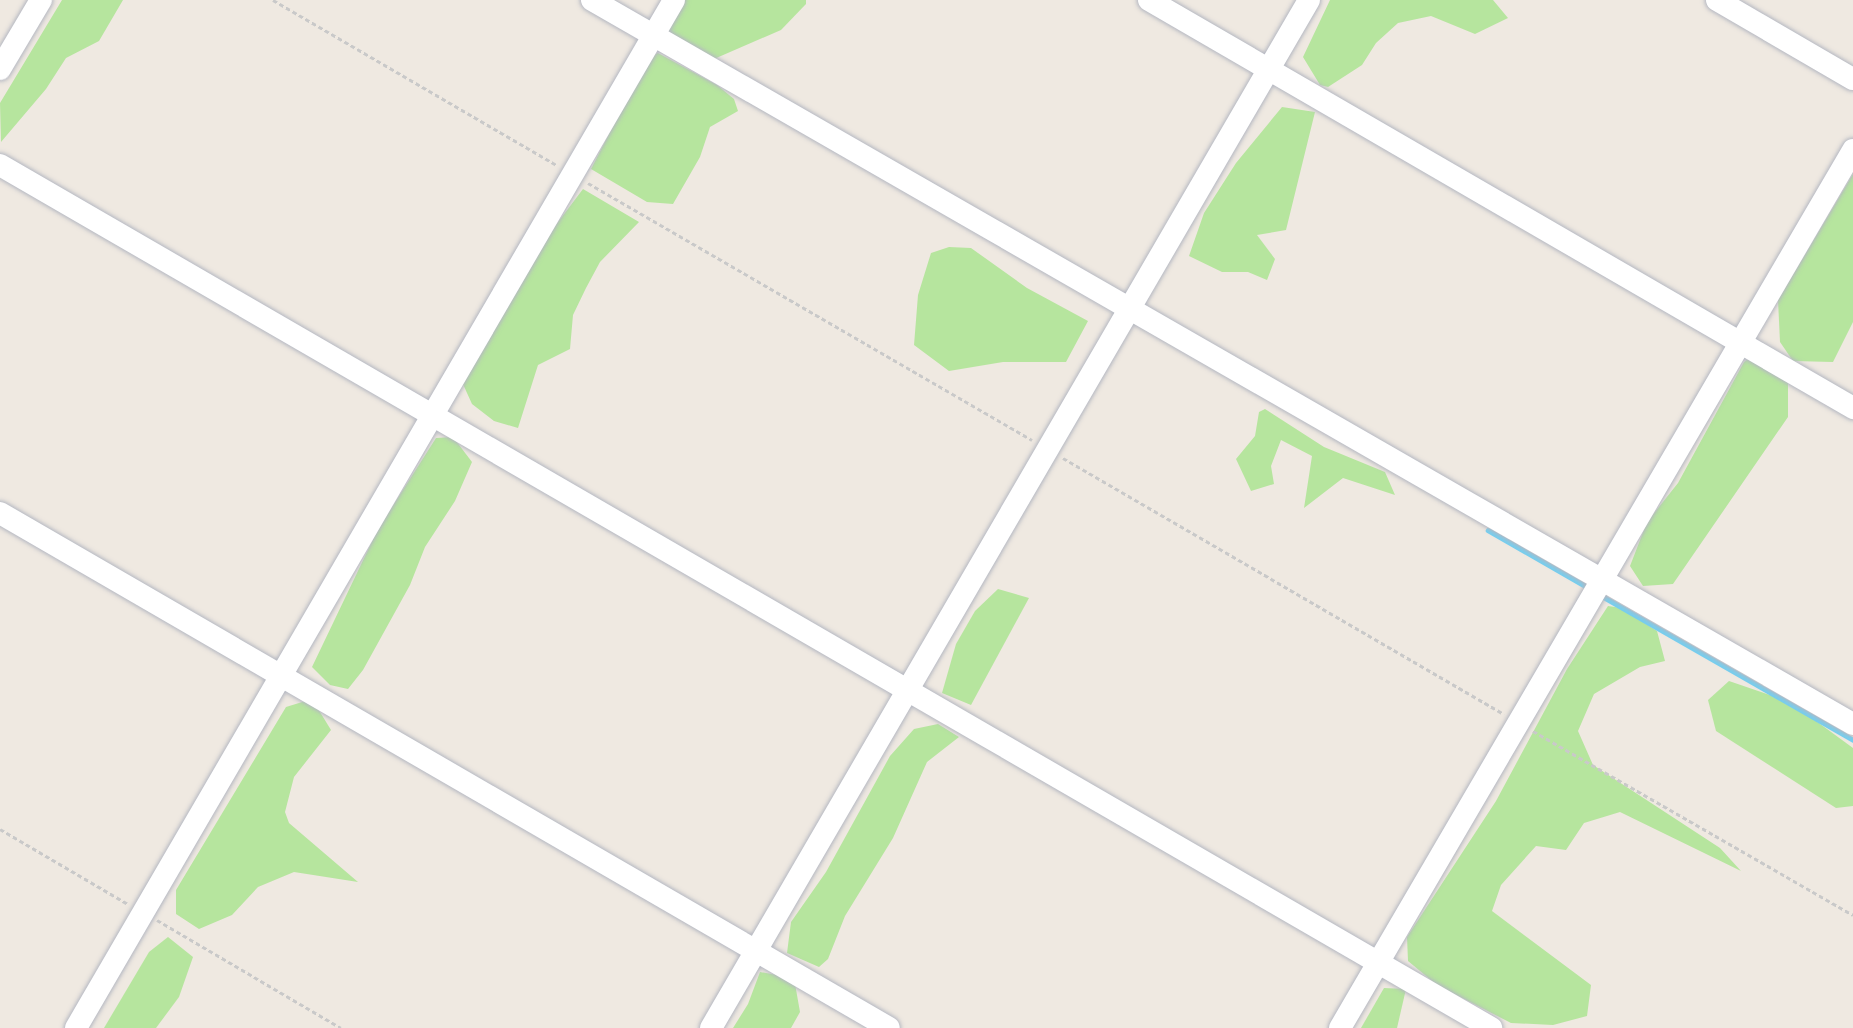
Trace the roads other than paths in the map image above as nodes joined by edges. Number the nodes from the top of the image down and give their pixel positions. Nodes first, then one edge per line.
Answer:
1 (41, 0) edge
2 (592, 0) edge
3 (674, 0) edge
4 (1149, 0) edge
5 (1309, 0) edge
6 (1718, 0) edge
7 (654, 34) junction
8 (0, 69) edge
9 (1268, 69) junction
10 (1853, 79) edge
11 (1853, 150) edge
12 (0, 165) edge
13 (1127, 307) junction
14 (1738, 342) junction
15 (1853, 408) edge
16 (432, 416) junction
17 (0, 513) edge
18 (1600, 579) junction
19 (280, 676) junction
20 (908, 690) junction
21 (1853, 724) edge
22 (756, 951) junction
23 (1378, 963) junction
24 (76, 1028) edge
25 (711, 1028) edge
26 (889, 1028) edge
27 (1340, 1028) edge
28 (1491, 1028) edge

1 - 8 street
2 - 7 street
3 - 7 street
4 - 9 street
5 - 9 street
6 - 10 street
7 - 13 street
7 - 16 street
9 - 13 street
9 - 14 street
11 - 14 street
12 - 16 street
13 - 18 street
13 - 20 street
14 - 15 street
14 - 18 street
16 - 19 street
16 - 20 street
17 - 19 street
18 - 21 street
18 - 23 street
19 - 22 street
19 - 24 street
20 - 22 street
20 - 23 street
22 - 25 street
22 - 26 street
23 - 27 street
23 - 28 street

